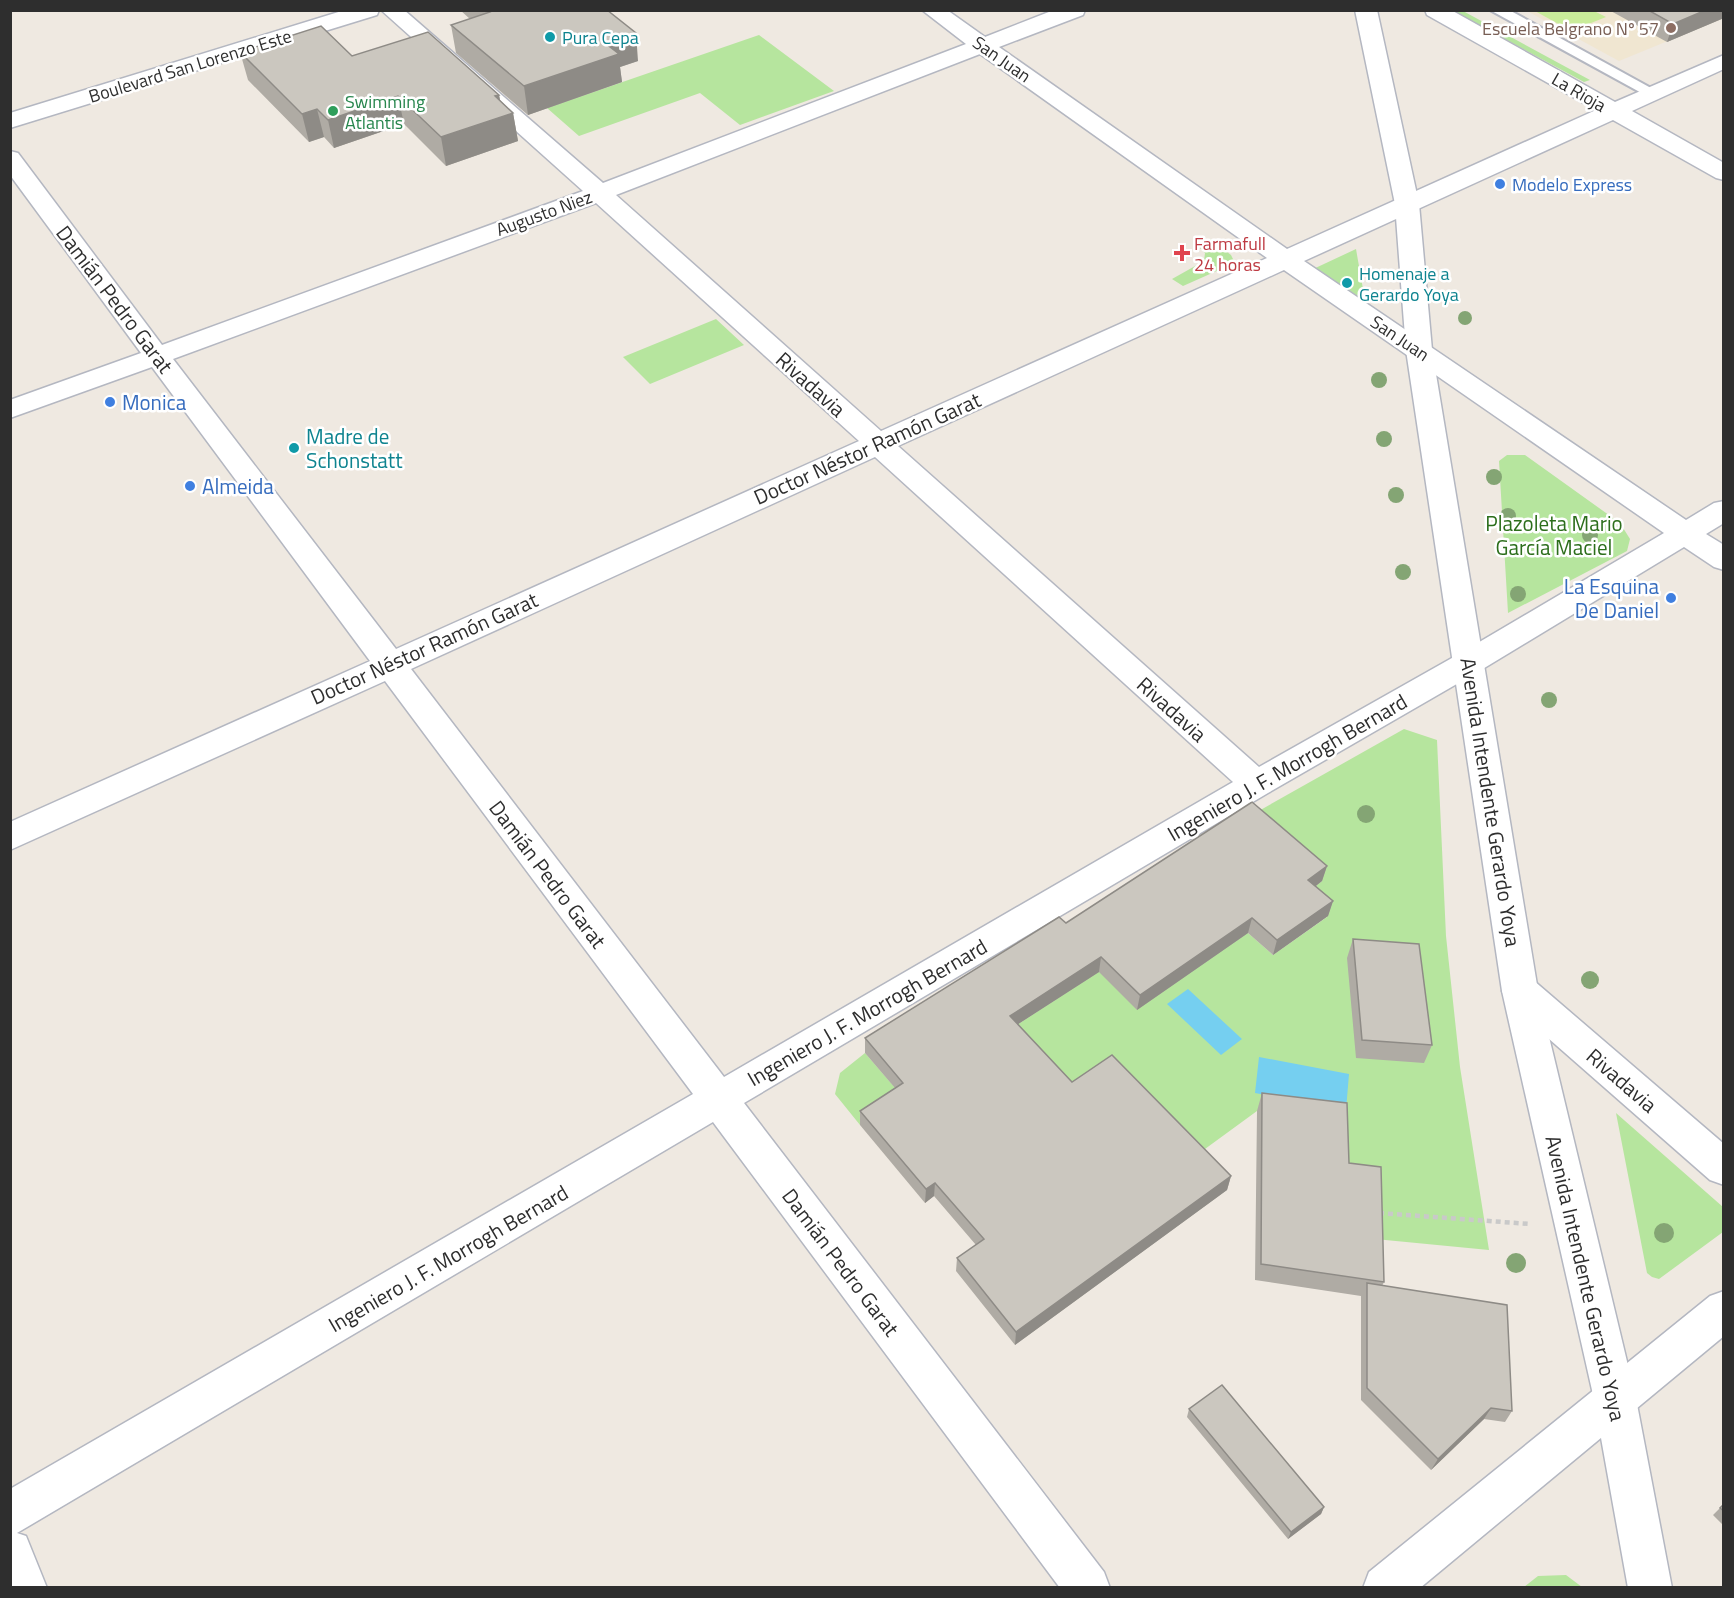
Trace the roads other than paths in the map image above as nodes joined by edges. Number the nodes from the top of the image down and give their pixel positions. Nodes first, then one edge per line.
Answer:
1 (303, 10) edge
2 (369, 10) edge
3 (391, 10) edge
4 (932, 10) edge
5 (1075, 10) edge
6 (1366, 10) edge
7 (1435, 10) edge
8 (1497, 10) edge
9 (982, 45) junction
10 (1724, 61) edge
11 (112, 68) dead end
12 (1652, 93) junction
13 (1612, 111) junction
14 (10, 121) edge
15 (10, 159) edge
16 (1724, 172) edge
17 (600, 193) junction
18 (1407, 204) junction
19 (1285, 259) junction
20 (1419, 350) junction
21 (157, 356) junction
22 (10, 410) edge
23 (876, 443) junction
24 (1724, 510) edge
25 (1684, 533) junction
26 (1724, 560) edge
27 (1470, 662) junction
28 (389, 664) junction
29 (1256, 784) junction
30 (10, 837) edge
31 (1520, 991) junction
32 (718, 1099) junction
33 (1724, 1168) edge
34 (1724, 1310) edge
35 (1615, 1399) junction
36 (10, 1514) edge
37 (10, 1552) edge
38 (25, 1587) edge
39 (1088, 1587) edge
40 (1385, 1587) edge
41 (1650, 1587) edge

1 - 11 street, Boulevard San Lorenzo Este
2 - 14 street, Boulevard San Lorenzo Este
3 - 17 street, Rivadavia
4 - 9 street, San Juan
5 - 9 street, Augusto Niez
6 - 18 street, Avenida Intendente Gerardo Yoya
7 - 13 street, La Rioja
8 - 12 lane, La Rioja
9 - 17 street, Augusto Niez
9 - 19 street, San Juan
10 - 12 street, Doctor Néstor Ramón Garat
12 - 13 street, Doctor Néstor Ramón Garat
13 - 16 street, La Rioja
13 - 18 street, Doctor Néstor Ramón Garat
15 - 21 street, Damián Pedro Garat
17 - 21 street, Augusto Niez
17 - 23 street, Rivadavia
18 - 19 street, Doctor Néstor Ramón Garat
18 - 20 street, Avenida Intendente Gerardo Yoya
19 - 20 street, San Juan
19 - 23 street, Doctor Néstor Ramón Garat
20 - 25 street, San Juan
20 - 27 street, Avenida Intendente Gerardo Yoya
21 - 22 street, Augusto Niez
21 - 28 street, Damián Pedro Garat
23 - 28 street, Doctor Néstor Ramón Garat
23 - 29 street, Rivadavia
24 - 25 street, Ingeniero J. F. Morrogh Bernard
25 - 26 street, San Juan
25 - 27 street, Ingeniero J. F. Morrogh Bernard
27 - 29 street, Ingeniero J. F. Morrogh Bernard
27 - 31 street, Avenida Intendente Gerardo Yoya
28 - 30 street, Doctor Néstor Ramón Garat
28 - 32 street, Damián Pedro Garat
29 - 32 street, Ingeniero J. F. Morrogh Bernard
31 - 33 street, Rivadavia
31 - 35 street, Avenida Intendente Gerardo Yoya
32 - 36 street, Ingeniero J. F. Morrogh Bernard
32 - 39 street, Damián Pedro Garat
34 - 35 street
35 - 40 street
35 - 41 street, Avenida Intendente Gerardo Yoya
37 - 38 street

